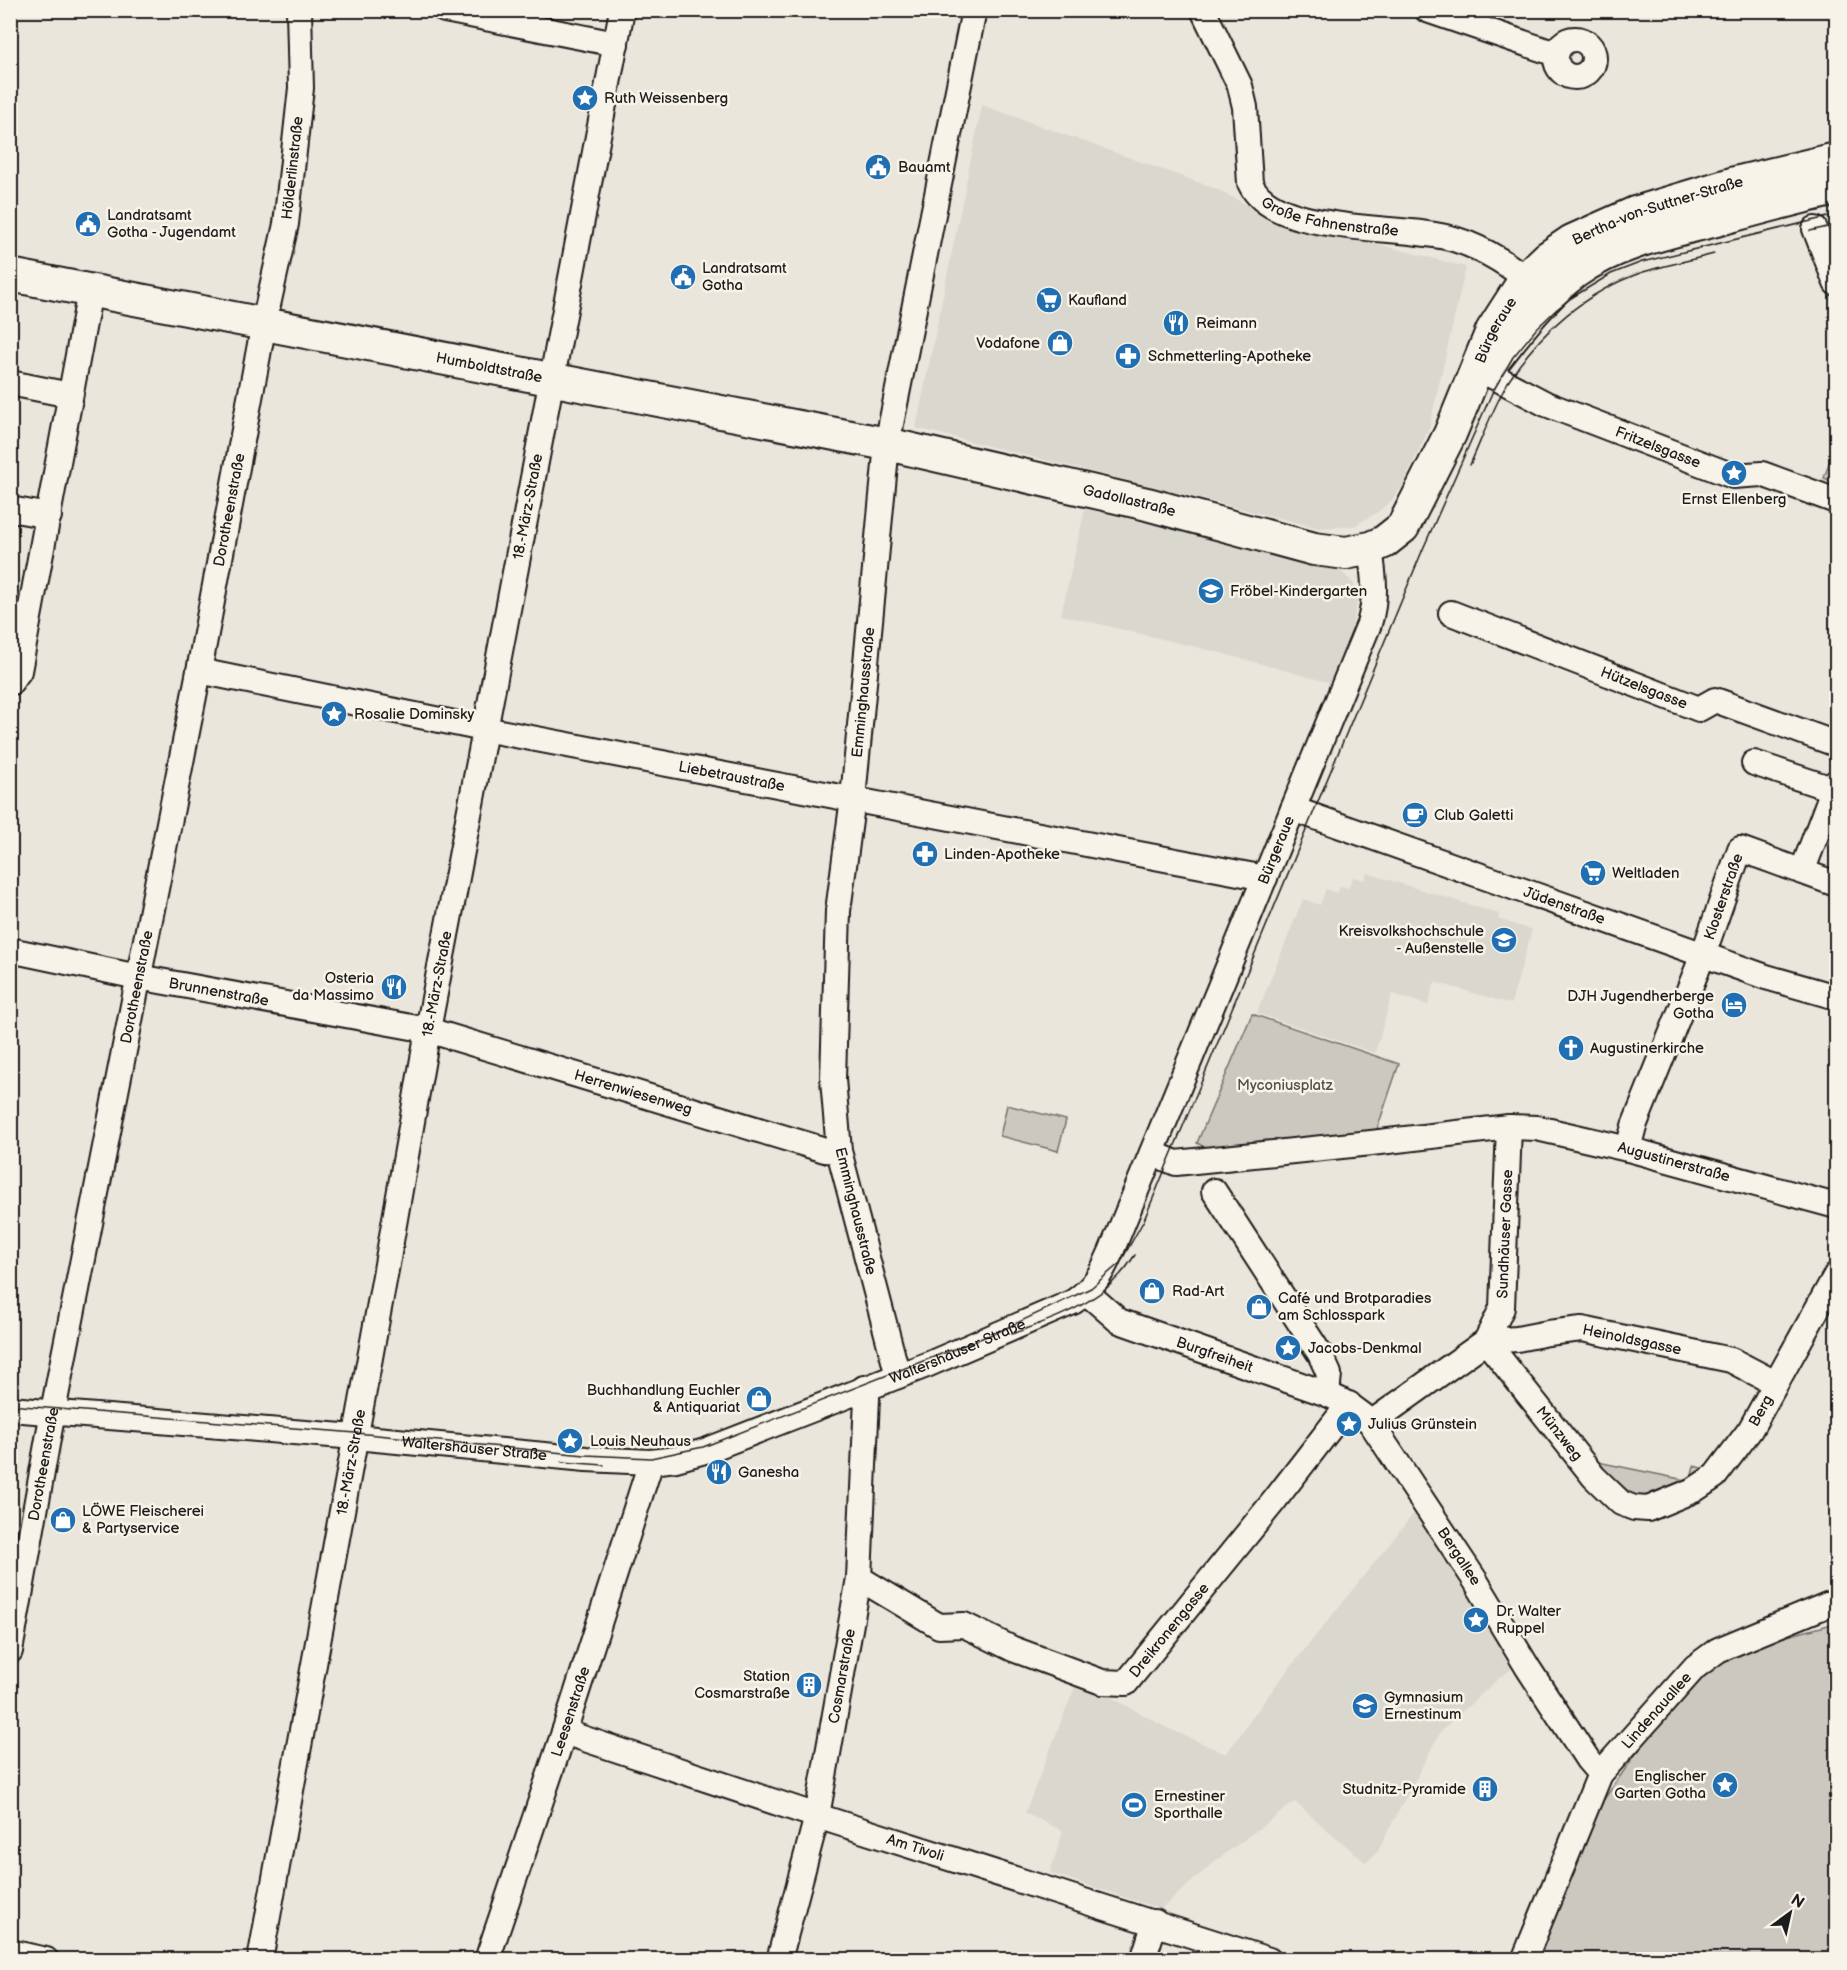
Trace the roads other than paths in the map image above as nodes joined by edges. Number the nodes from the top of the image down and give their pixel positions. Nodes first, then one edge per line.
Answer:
1 (299, 10) edge
2 (445, 10) edge
3 (622, 10) edge
4 (974, 10) edge
5 (1203, 10) edge
6 (1427, 10) edge
7 (616, 44) junction
8 (1556, 54) dead end
9 (1836, 159) edge
10 (1817, 184) edge
11 (1815, 229) dead end
12 (10, 275) edge
13 (1836, 283) edge
14 (1537, 287) junction
15 (90, 291) junction
16 (264, 323) junction
17 (552, 379) junction
18 (1478, 379) junction
19 (10, 383) edge
20 (70, 395) junction
21 (887, 444) junction
22 (1836, 501) edge
23 (10, 509) edge
24 (49, 516) junction
25 (1370, 548) junction
26 (1451, 613) dead end
27 (199, 671) junction
28 (10, 683) edge
29 (484, 729) junction
30 (1836, 744) edge
31 (1754, 763) dead end
32 (1834, 786) edge
33 (853, 798) junction
34 (1293, 809) junction
35 (1802, 872) junction
36 (1265, 878) junction
37 (1836, 884) edge
38 (10, 950) edge
39 (1703, 955) junction
40 (138, 977) junction
41 (1836, 997) edge
42 (428, 1030) junction
43 (1509, 1127) junction
44 (1628, 1149) junction
45 (839, 1151) junction
46 (1152, 1153) junction
47 (1214, 1191) dead end
48 (1836, 1206) edge
49 (1836, 1275) edge
50 (1087, 1293) junction
51 (1055, 1311) joint
52 (1485, 1341) junction
53 (898, 1376) junction
54 (1775, 1383) junction
55 (864, 1388) junction
56 (1327, 1394) junction
57 (1349, 1404) junction
58 (10, 1409) edge
59 (53, 1411) junction
60 (1371, 1423) junction
61 (355, 1437) junction
62 (651, 1462) junction
63 (1648, 1509) joint
64 (859, 1578) junction
65 (1836, 1603) edge
66 (10, 1651) edge
67 (564, 1732) junction
68 (1600, 1774) junction
69 (817, 1816) junction
70 (1155, 1922) junction
71 (10, 1952) edge
72 (46, 1959) edge
73 (260, 1959) edge
74 (487, 1959) edge
75 (779, 1959) edge
76 (1143, 1959) edge
77 (1269, 1959) edge
78 (1524, 1959) edge

1 - 16 street, Hölderlinstraße
2 - 7 street
3 - 7 street, 18.-März-Straße
4 - 21 street, Emminghausstraße
5 - 14 street, Große Fahnenstraße
6 - 8 street
7 - 17 street, 18.-März-Straße
9 - 10 main road, Bertha-von-Suttner-Straße
10 - 14 main road, Bertha-von-Suttner-Straße
11 - 13 street
12 - 15 main road, Humboldtstraße
14 - 18 main road, Bürgeraue
15 - 16 main road, Humboldtstraße
15 - 20 street
16 - 17 main road, Humboldtstraße
16 - 27 street, Dorotheenstraße
17 - 21 main road, Humboldtstraße
17 - 29 street, 18.-März-Straße
18 - 22 street, Fritzelsgasse
18 - 25 main road, Bürgeraue
19 - 20 street
20 - 24 street
21 - 25 main road, Gadollastraße
21 - 33 street, Emminghausstraße
23 - 24 street
24 - 28 street
25 - 34 street, Bürgeraue
26 - 30 street, Hützelsgasse
27 - 29 street, Liebetraustraße
27 - 40 street, Dorotheenstraße
29 - 33 street, Liebetraustraße
29 - 42 street, 18.-März-Straße
31 - 32 street
32 - 35 street
33 - 36 street, Liebetraustraße
33 - 45 street, Emminghausstraße
34 - 36 street, Bürgeraue
34 - 39 street, Jüdenstraße
35 - 37 street
35 - 39 street, Klosterstraße
36 - 46 street, Bürgeraue
38 - 40 street, Brunnenstraße
39 - 41 street, Jüdenstraße
39 - 44 street
40 - 42 street, Brunnenstraße
40 - 59 street, Dorotheenstraße
42 - 45 street, Herrenwiesenweg
42 - 61 street, 18.-März-Straße
43 - 44 street, Augustinerstraße
43 - 46 street
43 - 52 street, Sundhäuser Gasse
44 - 48 street, Augustinerstraße
45 - 53 street, Emminghausstraße
46 - 50 street, Bürgeraue
47 - 56 street
49 - 54 street, Berg
50 - 51 street, Bürgeraue
50 - 56 street, Burgfreiheit
51 - 53 street, Waltershäuser Straße
52 - 54 street, Heinoldsgasse
52 - 60 street, Sundhäuser Gasse
52 - 63 street, Münzweg
53 - 55 street, Waltershäuser Straße
54 - 63 street, Berg
55 - 62 street, Waltershäuser Straße
55 - 64 street, Cosmarstraße
56 - 57 street, Burgfreiheit
57 - 60 street, Bergallee
57 - 64 street, Dreikronengasse
58 - 59 street, Waltershäuser Straße
59 - 61 street, Waltershäuser Straße
59 - 66 street, Dorotheenstraße
60 - 68 street, Bergallee
61 - 62 street, Waltershäuser Straße
61 - 73 street, 18.-März-Straße
62 - 67 street, Leesenstraße
64 - 69 street, Cosmarstraße
65 - 68 street, Lindenauallee
67 - 69 street, Am Tivoli
67 - 74 street, Leesenstraße
68 - 78 street, Lindenauallee
69 - 70 street, Am Tivoli
69 - 75 street, Cosmarstraße
70 - 76 street
70 - 77 street, Am Tivoli
71 - 72 street

